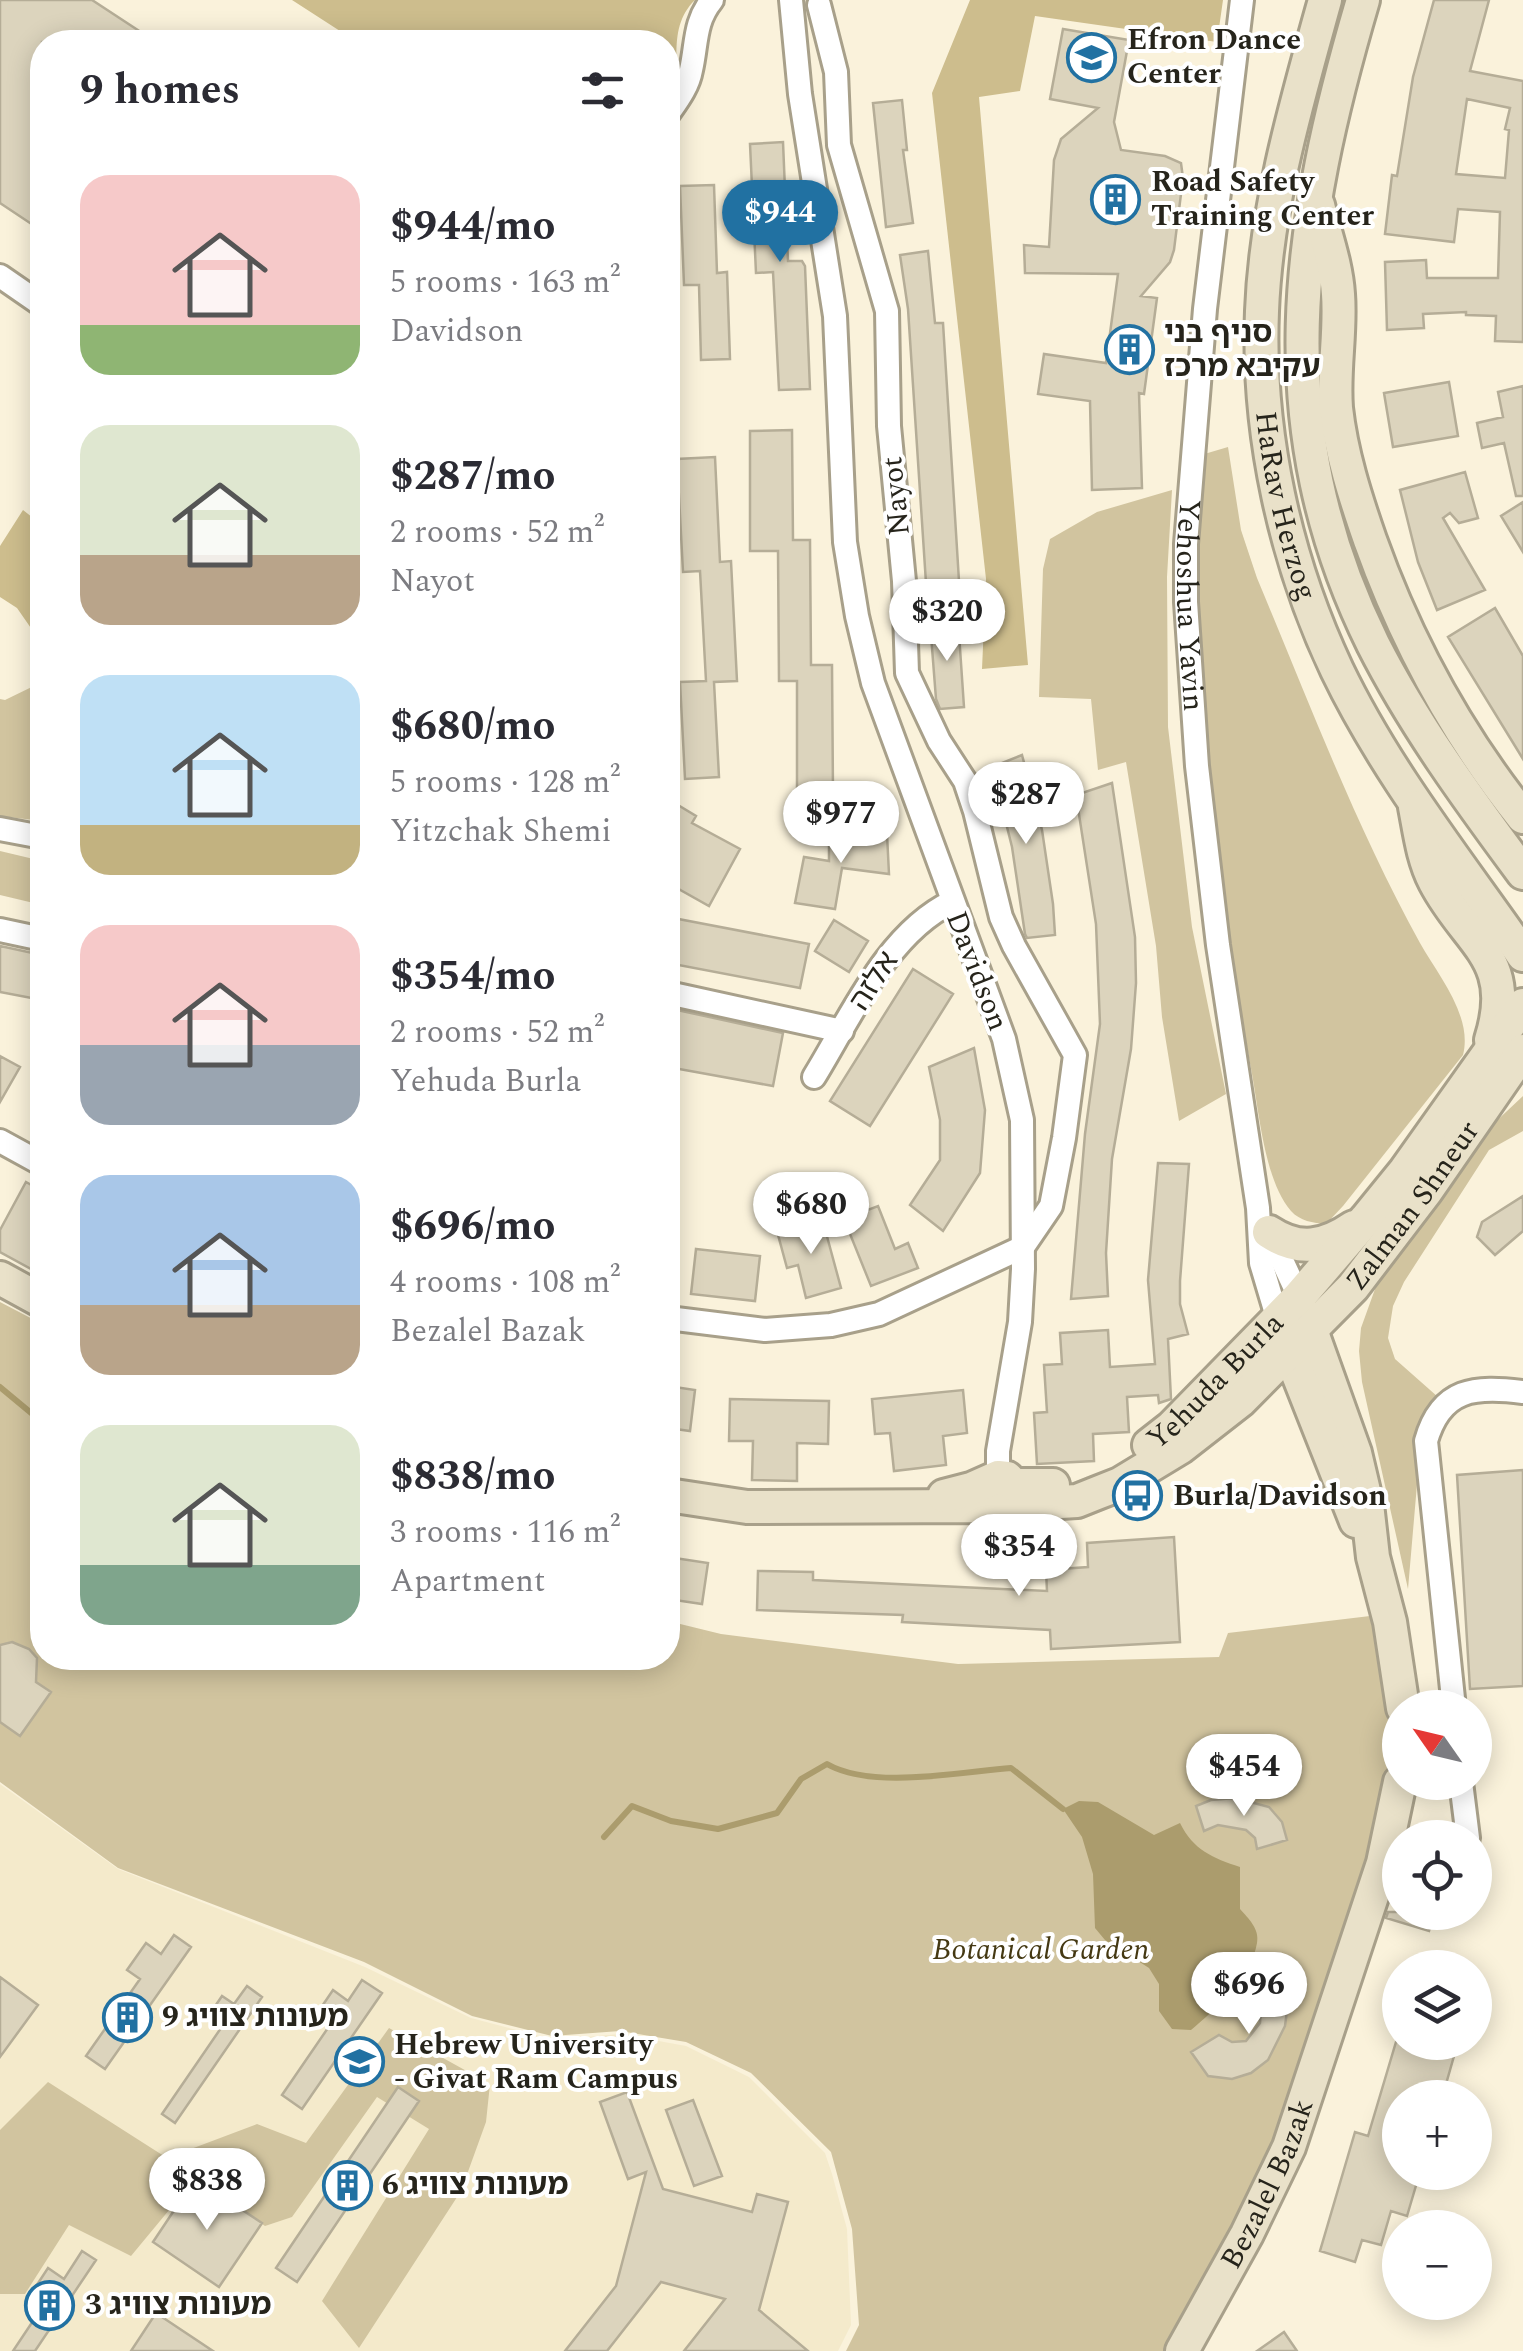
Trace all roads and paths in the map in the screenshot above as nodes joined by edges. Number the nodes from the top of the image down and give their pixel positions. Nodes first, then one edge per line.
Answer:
1 (712, 0) edge
2 (791, 0) edge
3 (1242, 0) edge
4 (1325, 0) edge
5 (1363, 0) edge
6 (829, 3) edge
7 (680, 96) edge
8 (1315, 191) junction
9 (0, 276) edge
10 (30, 297) edge
11 (1414, 798) junction
12 (1523, 818) edge
13 (0, 830) edge
14 (30, 835) edge
15 (1523, 873) edge
16 (952, 902) junction
17 (0, 930) edge
18 (30, 936) edge
19 (1523, 955) edge
20 (680, 996) edge
21 (1523, 1005) edge
22 (842, 1031) junction
23 (1523, 1051) edge
24 (1486, 1054) junction
25 (814, 1077) dead end
26 (1510, 1084) edge
27 (0, 1141) edge
28 (30, 1157) edge
29 (1366, 1219) junction
30 (1264, 1220) junction
31 (1023, 1247) junction
32 (0, 1278) edge
33 (1353, 1287) junction
34 (30, 1294) edge
35 (1288, 1309) junction
36 (680, 1319) edge
37 (1301, 1342) junction
38 (1523, 1392) edge
39 (1240, 1401) junction
40 (1343, 1410) junction
41 (1321, 1438) junction
42 (1000, 1492) junction
43 (680, 1498) edge
44 (1373, 1557) junction
45 (1399, 1690) edge
46 (1452, 1690) edge
47 (1396, 1800) edge
48 (1182, 2351) edge

1 - 7 street
2 - 6 street, Nayot
2 - 16 street, Davidson
3 - 30 street, Yehoshua Yavin
4 - 11 street, HaRav Herzog
5 - 8 street, HaRav Herzog
6 - 31 street, Nayot
8 - 12 street
8 - 15 street, HaRav Herzog
9 - 10 street
11 - 19 street, HaRav Herzog
11 - 24 street
13 - 14 street
16 - 22 street, אלזה
16 - 31 street, Davidson
17 - 18 street
20 - 22 street
21 - 24 street, Zalman Shneur
22 - 25 street, אלזה
23 - 26 street, Zalman Shneur
24 - 29 street, Zalman Shneur
26 - 33 street, Zalman Shneur
27 - 28 street
29 - 30 street
29 - 35 street, Zalman Shneur
30 - 35 street, Yehoshua Yavin
31 - 36 street
31 - 42 street, Davidson
32 - 34 street
33 - 37 street, Zalman Shneur
33 - 40 street
35 - 37 street, Yehoshua Yavin
35 - 42 street, Yehuda Burla
37 - 39 street, Yehuda Burla
37 - 40 street
37 - 41 street
38 - 46 street
39 - 41 street
39 - 42 street, Yehuda Burla
40 - 44 street
41 - 44 street
42 - 43 street, Yehuda Burla
44 - 45 street
47 - 48 street, Bezalel Bazak

